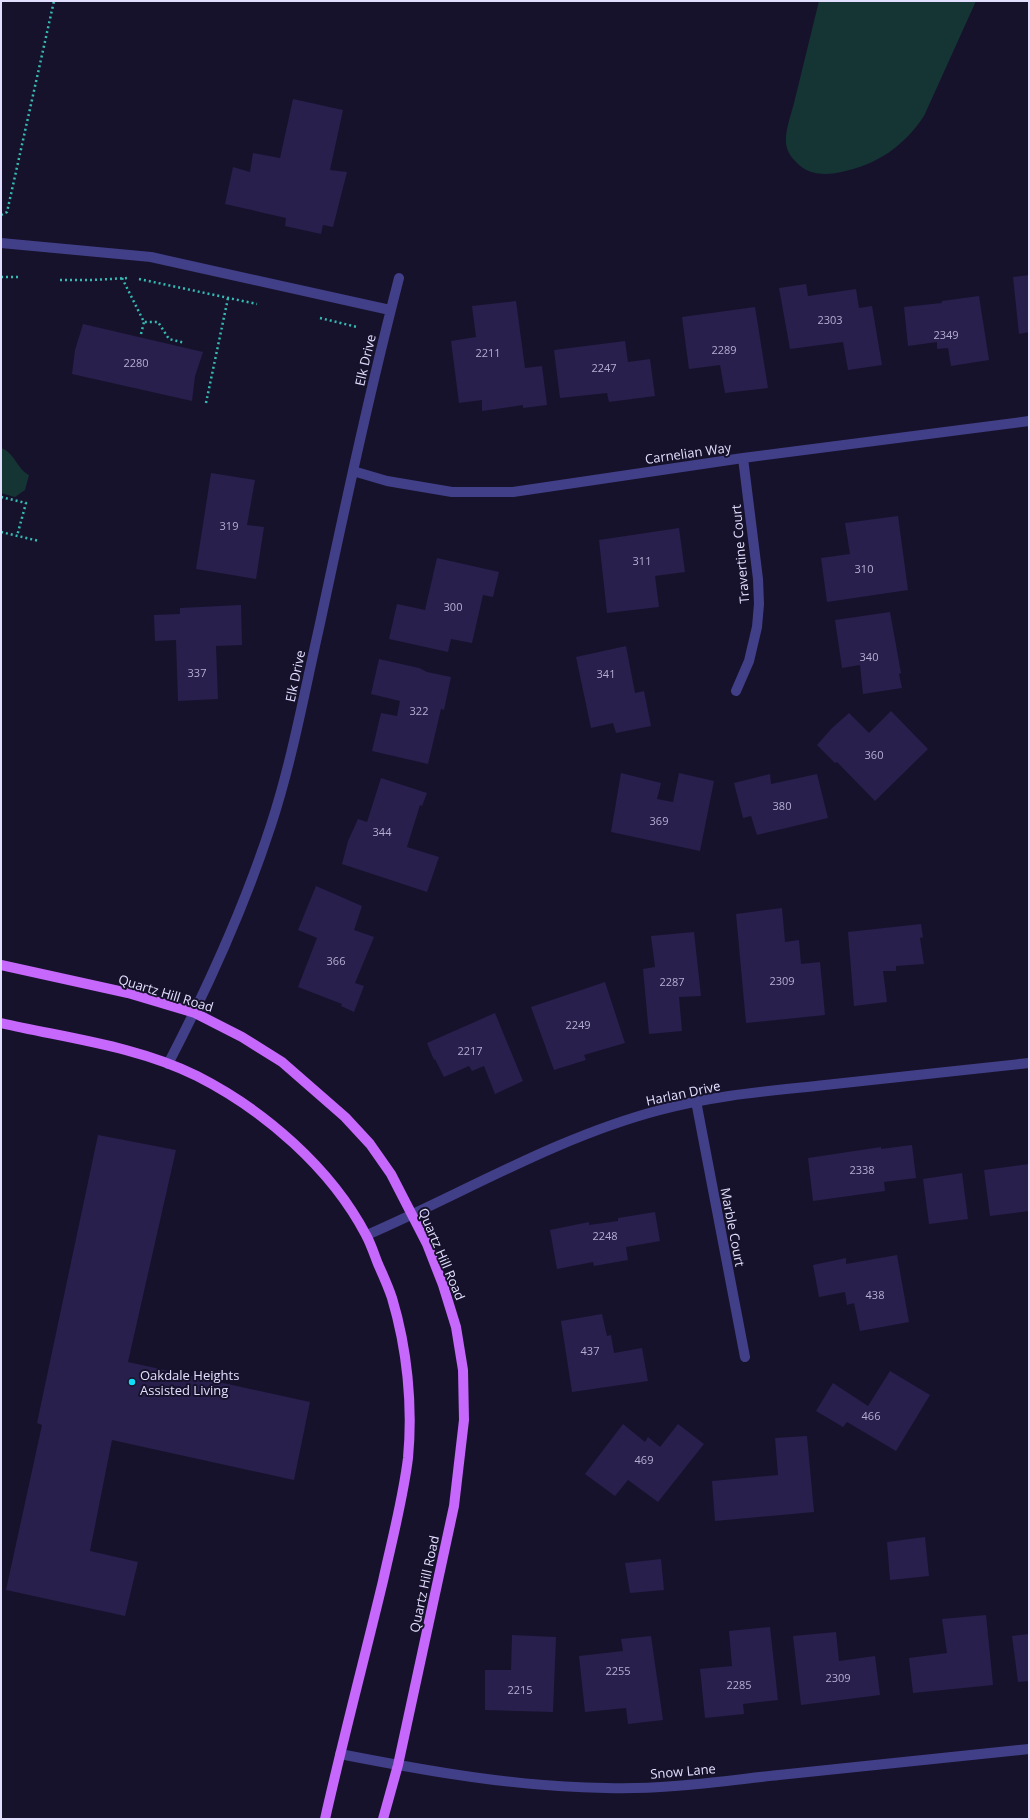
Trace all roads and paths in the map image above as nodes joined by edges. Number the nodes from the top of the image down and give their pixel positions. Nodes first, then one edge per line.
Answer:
1 (54, 1) edge
2 (1, 215) edge
3 (1, 243) edge
4 (1, 277) edge
5 (20, 277) dead end
6 (122, 277) junction
7 (129, 278) dead end
8 (137, 278) dead end
9 (399, 278) dead end
10 (60, 280) dead end
11 (228, 298) junction
12 (257, 304) dead end
13 (390, 310) junction
14 (315, 317) dead end
15 (144, 322) junction
16 (357, 328) dead end
17 (141, 334) dead end
18 (185, 343) dead end
19 (206, 403) dead end
20 (1029, 421) edge
21 (743, 458) junction
22 (353, 471) junction
23 (1, 497) edge
24 (1, 532) edge
25 (17, 536) junction
26 (39, 541) dead end
27 (736, 692) dead end
28 (1, 964) edge
29 (194, 1013) junction
30 (1, 1023) edge
31 (1029, 1063) edge
32 (168, 1064) junction
33 (696, 1101) junction
34 (413, 1215) junction
35 (367, 1235) junction
36 (745, 1357) dead end
37 (1029, 1750) edge
38 (340, 1754) junction
39 (398, 1765) junction
40 (325, 1819) edge
41 (383, 1819) edge

1 - 2 path
3 - 13 street
4 - 5 path
6 - 7 path
6 - 10 path
6 - 15 path
8 - 11 path
9 - 13 street, Elk Drive
11 - 12 path
11 - 19 path
13 - 22 street, Elk Drive
14 - 16 path
15 - 17 path
15 - 18 path
20 - 21 street, Carnelian Way
21 - 22 street, Carnelian Way
21 - 27 street, Travertine Court
22 - 29 street, Elk Drive
23 - 25 path
24 - 25 path
25 - 26 path
28 - 29 main road, Quartz Hill Road
29 - 32 street, Elk Drive
29 - 34 main road, Quartz Hill Road
30 - 32 main road
31 - 33 street, Harlan Drive
32 - 35 main road
33 - 34 street, Harlan Drive
33 - 36 street, Marble Court
34 - 35 street, Harlan Drive
34 - 39 main road, Quartz Hill Road
35 - 38 main road
37 - 39 street, Snow Lane
38 - 39 street, Snow Lane
38 - 40 main road
39 - 41 main road, Quartz Hill Road

